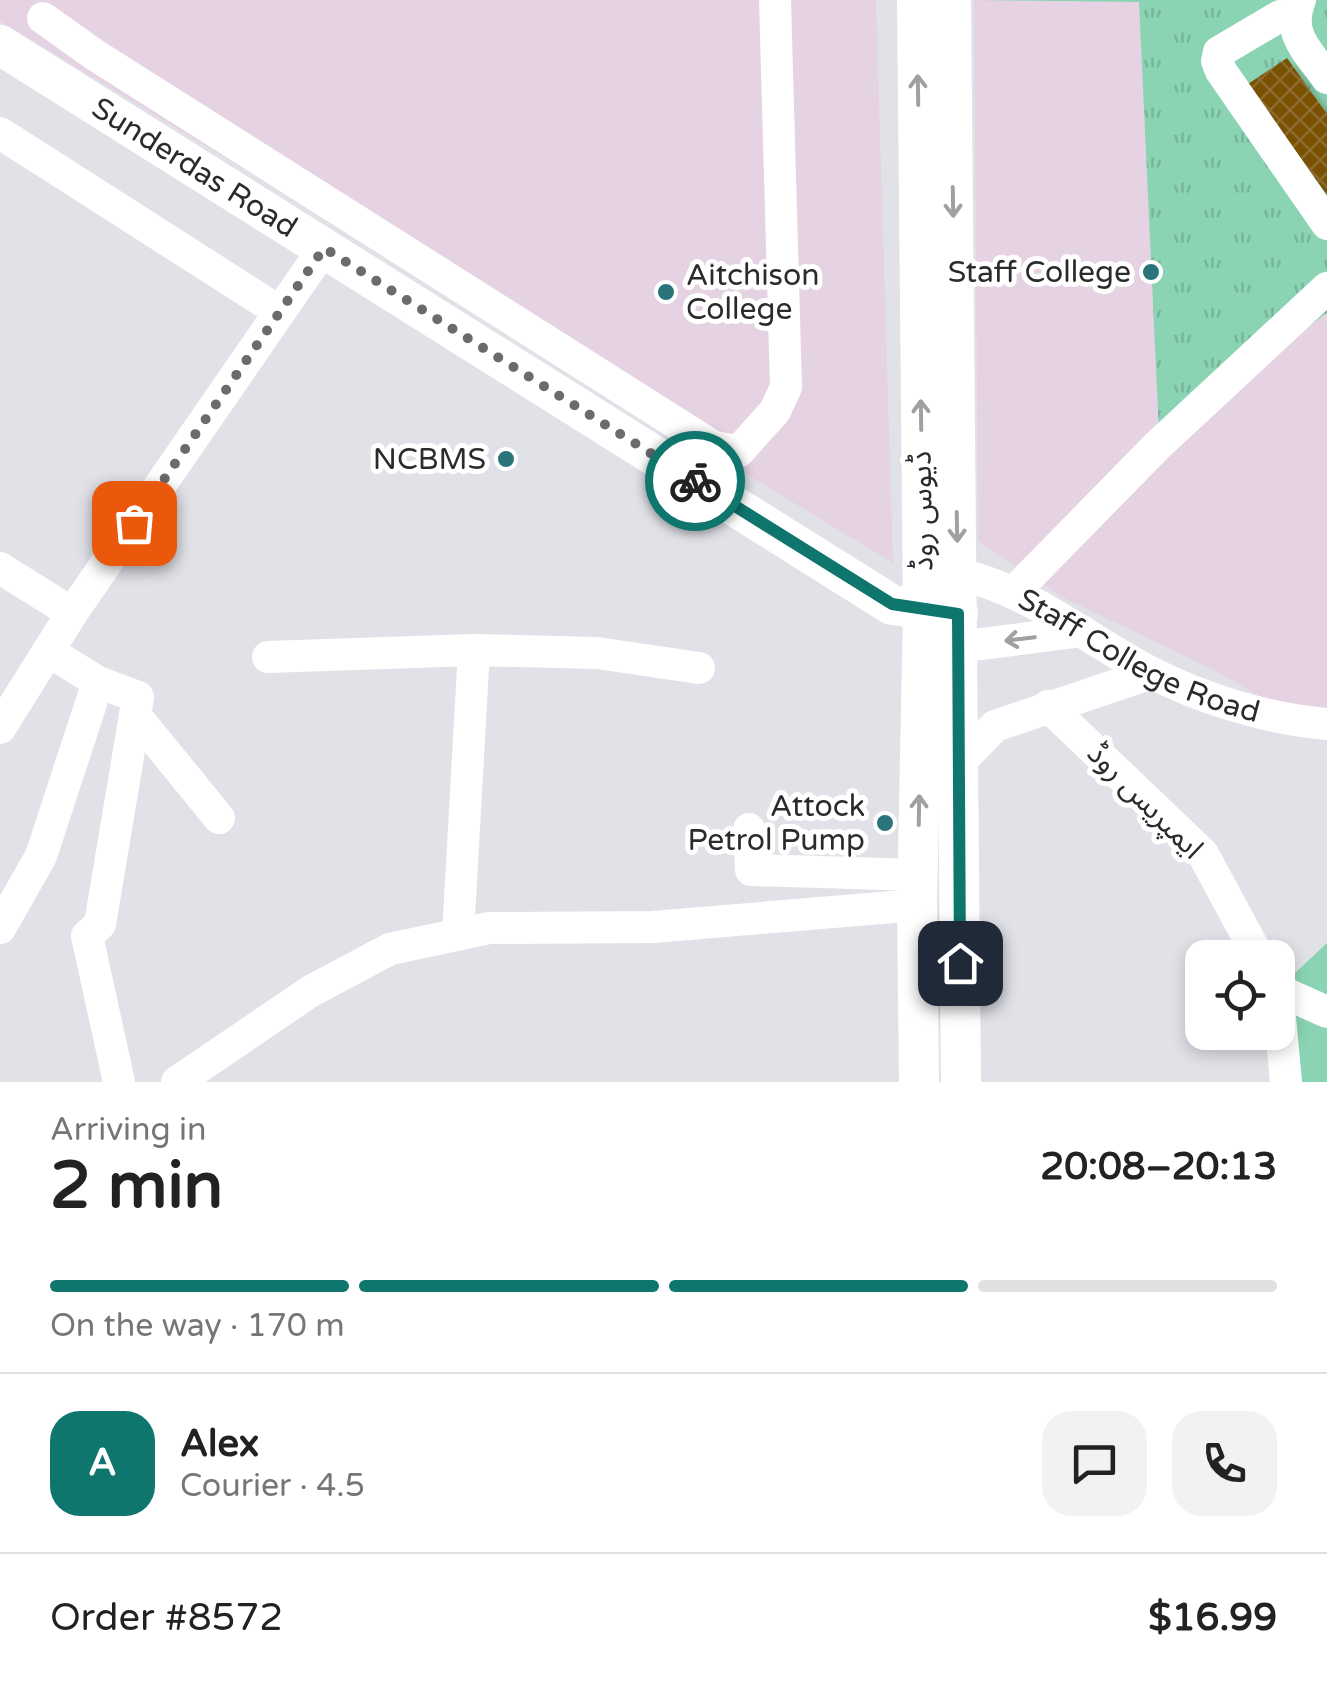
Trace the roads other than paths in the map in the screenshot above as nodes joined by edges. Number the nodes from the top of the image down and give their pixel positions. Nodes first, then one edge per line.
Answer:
1 (775, 0) edge
2 (917, 0) edge
3 (951, 0) edge
4 (1296, 8) edge
5 (42, 9) edge
6 (8, 50) edge
7 (1327, 78) edge
8 (0, 133) edge
9 (1327, 224) edge
10 (324, 248) junction
11 (1327, 288) edge
12 (280, 312) junction
13 (0, 568) edge
14 (958, 574) junction
15 (1013, 592) junction
16 (72, 613) junction
17 (947, 623) junction
18 (1082, 631) junction
19 (474, 650) junction
20 (48, 652) junction
21 (268, 657) dead end
22 (700, 668) dead end
23 (1152, 673) junction
24 (98, 682) junction
25 (1048, 706) junction
26 (135, 715) junction
27 (1327, 724) edge
28 (0, 728) edge
29 (958, 764) junction
30 (219, 818) dead end
31 (750, 829) dead end
32 (918, 890) junction
33 (0, 928) edge
34 (458, 935) junction
35 (1249, 940) edge
36 (1295, 1000) edge
37 (1327, 1012) edge
38 (1283, 1050) edge
39 (120, 1082) edge
40 (177, 1082) edge
41 (919, 1082) edge
42 (960, 1082) edge
43 (1286, 1082) edge

1 - 5 street
17 -> 2 main road, ڈیوس روڈ
3 -> 14 main road, ڈیوس روڈ
4 - 7 street
4 - 9 street
5 - 6 street
6 - 10 main road, Sunderdas Road
8 - 12 street
10 - 12 street
10 - 17 main road, Sunderdas Road
11 - 15 street
12 - 16 street
13 - 16 street
14 - 15 street, Staff College Road
14 - 17 main road, ڈیوس روڈ
15 - 18 street, Staff College Road
16 - 20 street
18 -> 17 street
17 - 29 main road, ڈیوس روڈ
32 -> 17 main road, ڈیوس روڈ
18 - 23 street, Staff College Road
19 - 21 street
19 - 22 street
19 - 34 street
20 - 24 street
20 - 28 street
23 - 25 street
23 - 27 street, Staff College Road
24 - 26 street
24 - 33 street
25 - 29 street
25 - 35 street, ایمپریس روڈ
26 - 30 street
26 - 39 street
29 - 42 main road, ڈیوس روڈ
31 - 32 street
32 - 34 street
32 - 41 main road, ڈیوس روڈ
34 - 40 street
36 - 37 street
38 - 43 street

